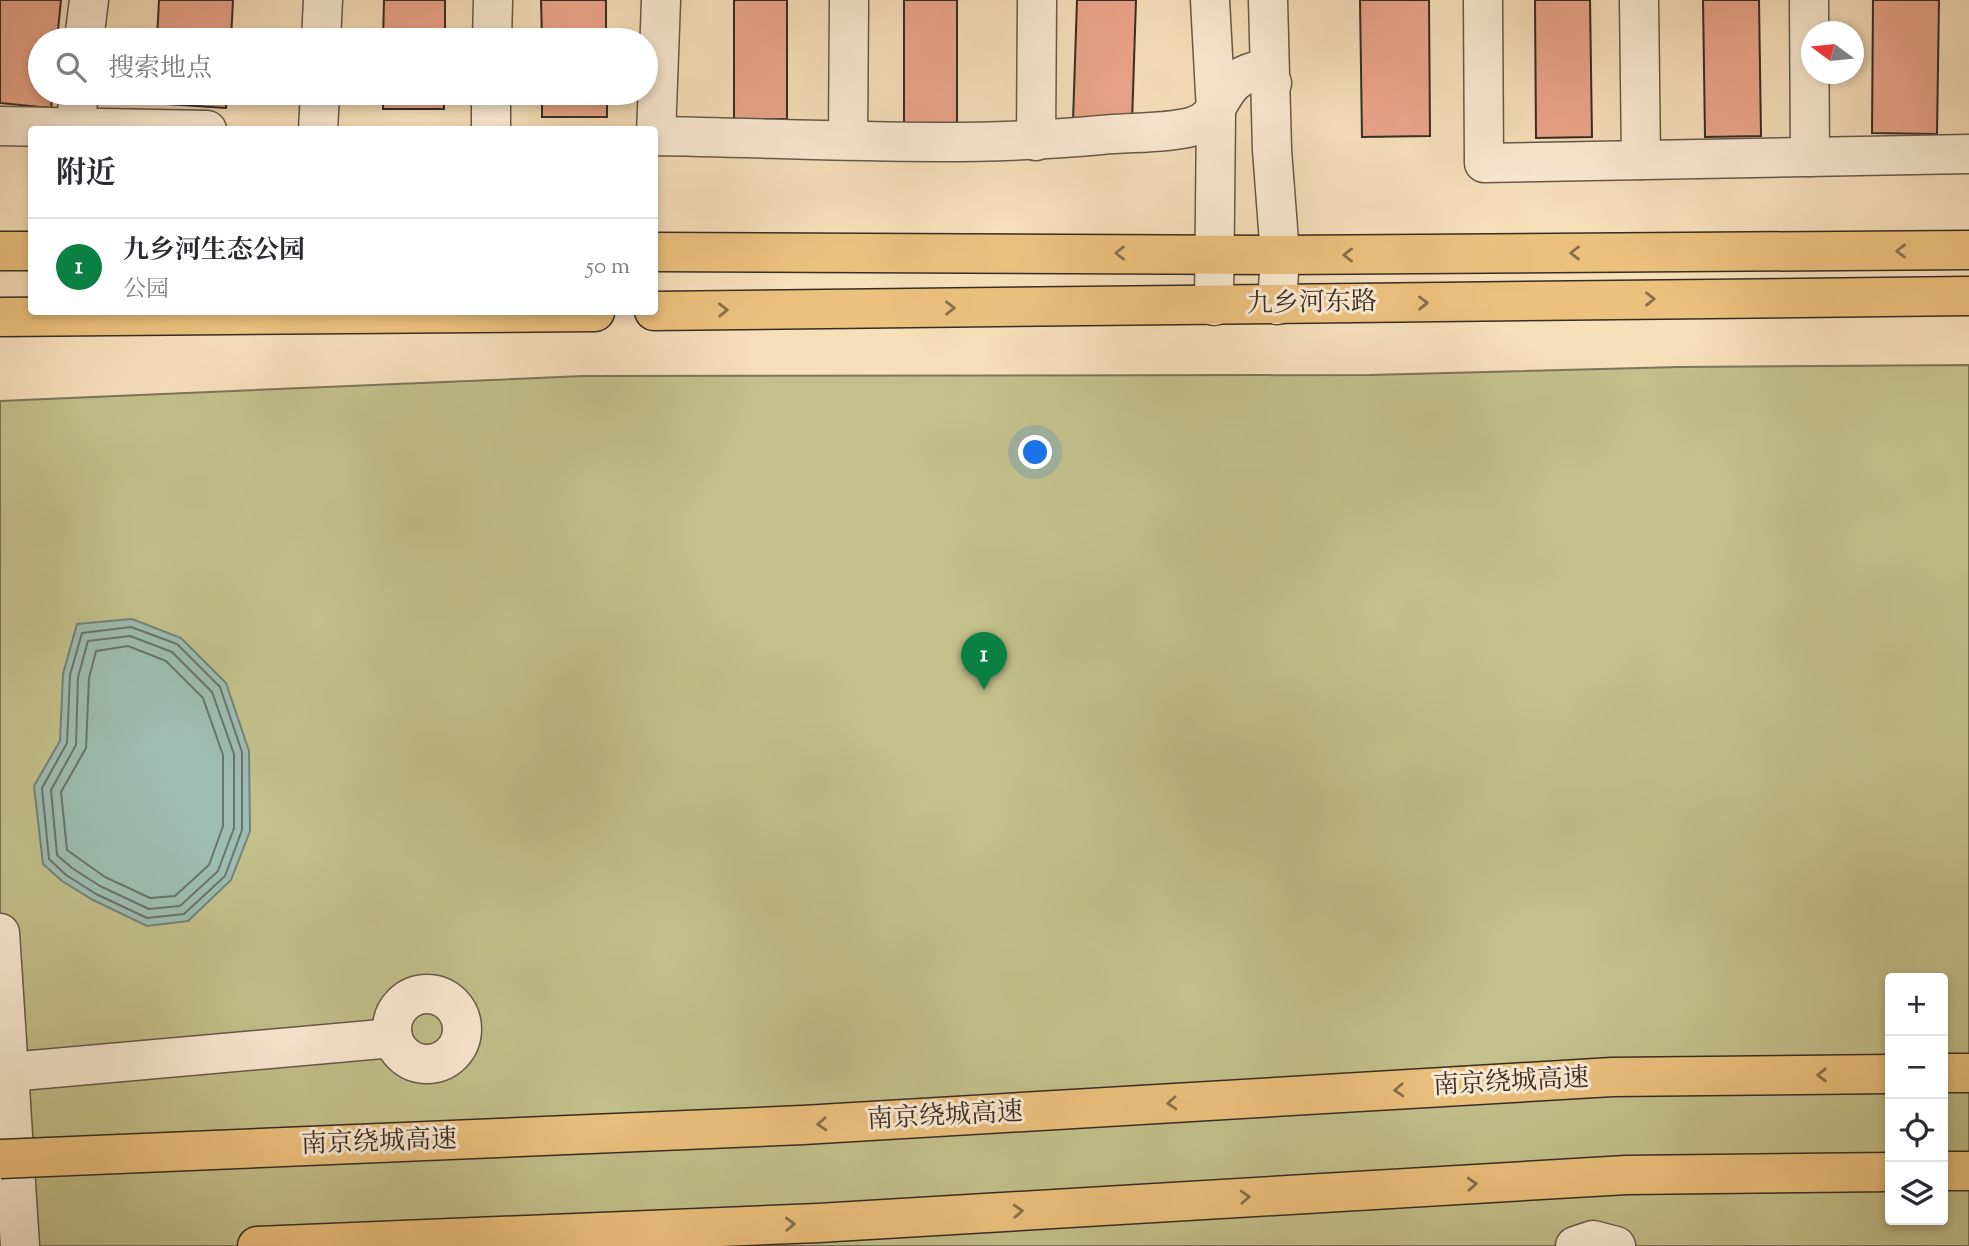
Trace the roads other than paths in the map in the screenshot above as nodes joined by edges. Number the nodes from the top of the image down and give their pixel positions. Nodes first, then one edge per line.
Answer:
1 (89, 0) edge
2 (323, 0) edge
3 (493, 0) edge
4 (661, 0) edge
5 (849, 0) edge
6 (1037, 0) edge
7 (1210, 0) edge
8 (1268, 0) edge
9 (1482, 0) edge
10 (1639, 0) edge
11 (1809, 0) edge
12 (86, 28) edge
13 (322, 28) edge
14 (492, 28) edge
15 (658, 68) edge
16 (1272, 83) junction
17 (319, 105) edge
18 (491, 105) edge
19 (656, 105) edge
20 (77, 110) edge
21 (1216, 111) junction
22 (0, 126) edge
23 (181, 126) edge
24 (318, 126) edge
25 (491, 126) edge
26 (655, 126) edge
27 (658, 136) edge
28 (848, 139) junction
29 (1036, 141) junction
30 (1969, 154) edge
31 (1810, 157) junction
32 (1641, 160) junction
33 (1969, 250) edge
34 (0, 251) edge
35 (28, 251) edge
36 (658, 252) edge
37 (1213, 254) junction
38 (1280, 255) junction
39 (1969, 296) edge
40 (1277, 305) junction
41 (1214, 306) junction
42 (658, 311) edge
43 (238, 315) edge
44 (0, 317) edge
45 (0, 933) edge
46 (393, 1038) dead end
47 (9, 1072) junction
48 (1948, 1073) edge
49 (1969, 1073) edge
50 (1885, 1074) edge
51 (0, 1159) edge
52 (1948, 1171) edge
53 (1969, 1171) edge
54 (1885, 1172) edge
55 (20, 1246) edge
56 (257, 1246) edge
57 (1575, 1246) edge
58 (1616, 1246) edge

1 - 12 street
2 - 13 street
3 - 14 street
4 - 15 street
5 - 28 street
6 - 29 street
7 - 21 street
8 - 16 street
9 - 32 street
10 - 32 street
11 - 31 street
16 - 21 street
16 - 38 street
17 - 24 street
18 - 25 street
19 - 26 street
20 - 22 street
20 - 23 street
21 - 29 street
21 - 37 street
27 - 28 street
28 - 29 street
30 - 31 street
31 - 32 street
33 -> 38 main road, 九乡河东路
34 - 35 main road
37 -> 36 main road, 九乡河东路
37 - 38 main road, 九乡河东路
37 - 41 street
38 - 40 street
40 -> 39 main road, 九乡河东路
40 - 41 main road, 九乡河东路
42 -> 41 main road, 九乡河东路
43 - 44 main road
45 - 47 street
46 - 47 street
47 - 55 street
48 - 49 main road
50 -> 51 main road, 南京绕城高速, bridge
52 - 53 main road
56 -> 54 main road
57 - 58 street

